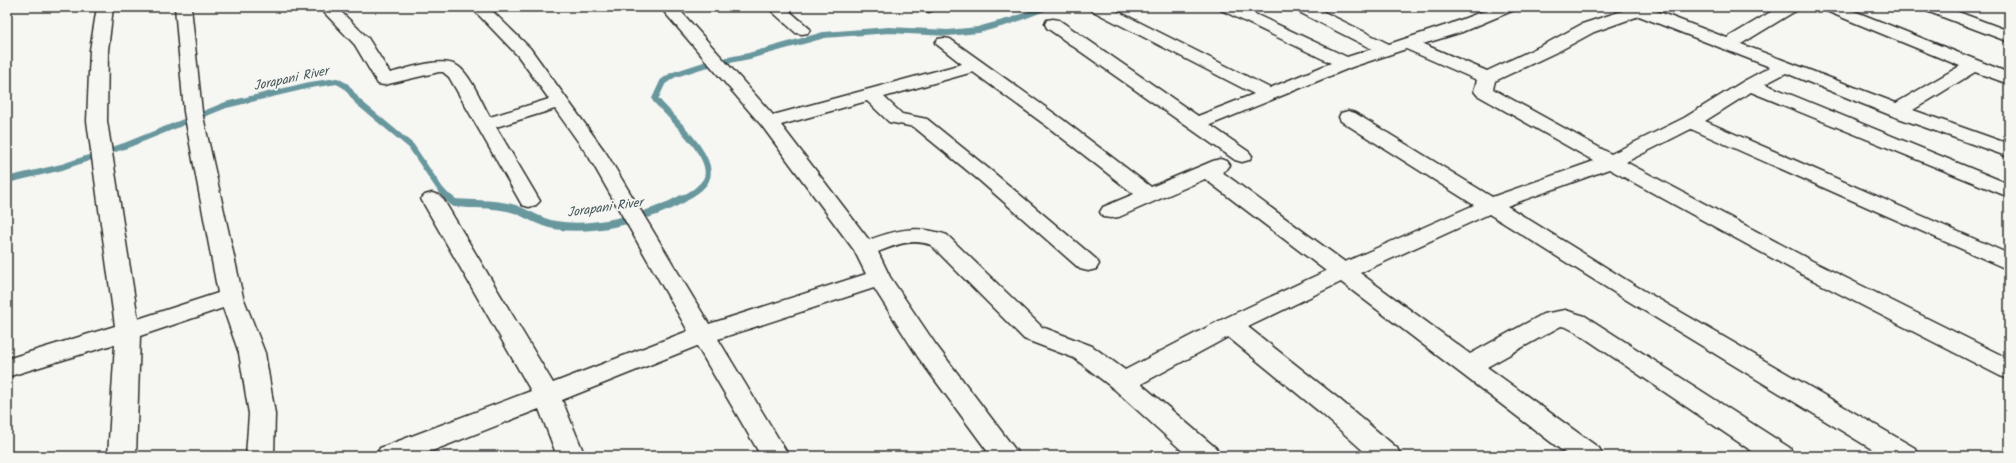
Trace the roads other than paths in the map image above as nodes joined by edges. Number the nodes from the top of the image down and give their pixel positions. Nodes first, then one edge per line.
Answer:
1 (105, 7) edge
2 (183, 7) edge
3 (327, 7) edge
4 (479, 7) edge
5 (668, 7) edge
6 (775, 7) edge
7 (1097, 7) edge
8 (1227, 7) edge
9 (1301, 7) edge
10 (1508, 7) edge
11 (1791, 7) edge
12 (1830, 7) edge
13 (1930, 7) edge
14 (1635, 9) edge
15 (1053, 24) dead end
16 (802, 29) dead end
17 (2009, 37) edge
18 (944, 43) dead end
19 (1408, 44) junction
20 (1727, 44) junction
21 (1388, 50) junction
22 (1346, 63) junction
23 (1975, 64) junction
24 (976, 66) junction
25 (1784, 67) junction
26 (1487, 78) junction
27 (2009, 79) edge
28 (1750, 85) junction
29 (870, 94) junction
30 (1268, 94) junction
31 (560, 102) junction
32 (1897, 111) junction
33 (1348, 117) dead end
34 (769, 122) junction
35 (1690, 122) junction
36 (485, 124) junction
37 (1196, 124) junction
38 (2009, 151) edge
39 (1610, 162) junction
40 (1208, 171) junction
41 (2009, 191) edge
42 (1149, 196) junction
43 (432, 199) dead end
44 (529, 201) dead end
45 (1491, 205) junction
46 (1112, 212) dead end
47 (865, 250) junction
48 (2009, 263) edge
49 (1088, 264) dead end
50 (1343, 272) junction
51 (879, 278) junction
52 (231, 297) junction
53 (1230, 326) junction
54 (128, 331) junction
55 (702, 335) junction
56 (1468, 366) junction
57 (7, 368) edge
58 (2009, 370) edge
59 (1123, 382) junction
60 (547, 395) junction
61 (425, 450) edge
62 (1585, 455) edge
63 (122, 456) edge
64 (260, 456) edge
65 (390, 456) edge
66 (571, 456) edge
67 (775, 456) edge
68 (1006, 456) edge
69 (1206, 456) edge
70 (1388, 456) edge
71 (1780, 456) edge
72 (1906, 456) edge

1 - 54 street
2 - 52 street
3 - 36 street
4 - 31 street
5 - 34 street
6 - 16 street
7 - 30 street
8 - 22 street
9 - 21 street
10 - 19 street
11 - 20 street
12 - 23 street
13 - 17 street
14 - 20 street
14 - 26 street
15 - 37 street
18 - 24 street
19 - 21 street
19 - 26 street
20 - 25 street
21 - 22 street
22 - 30 street
23 - 27 street
23 - 32 street
24 - 29 street
24 - 42 street
25 - 28 street
25 - 32 street
26 - 39 street
28 - 35 street
28 - 41 street
29 - 34 street
29 - 49 street
30 - 37 street
31 - 36 street
31 - 55 street
32 - 38 street
33 - 45 street
34 - 47 street
35 - 39 street
35 - 48 street
36 - 44 street
37 - 40 street
39 - 45 street
39 - 58 street
40 - 42 street
40 - 50 street
42 - 46 street
43 - 60 street
45 - 50 street
45 - 72 street
47 - 51 street
47 - 59 street
50 - 53 street
50 - 56 street
51 - 55 street
51 - 68 street
52 - 54 street
52 - 64 street
53 - 59 street
53 - 70 street
54 - 57 street
54 - 63 street
55 - 60 street
55 - 67 street
56 - 62 street
56 - 71 street
59 - 69 street
60 - 61 street
60 - 66 street
61 - 65 street

